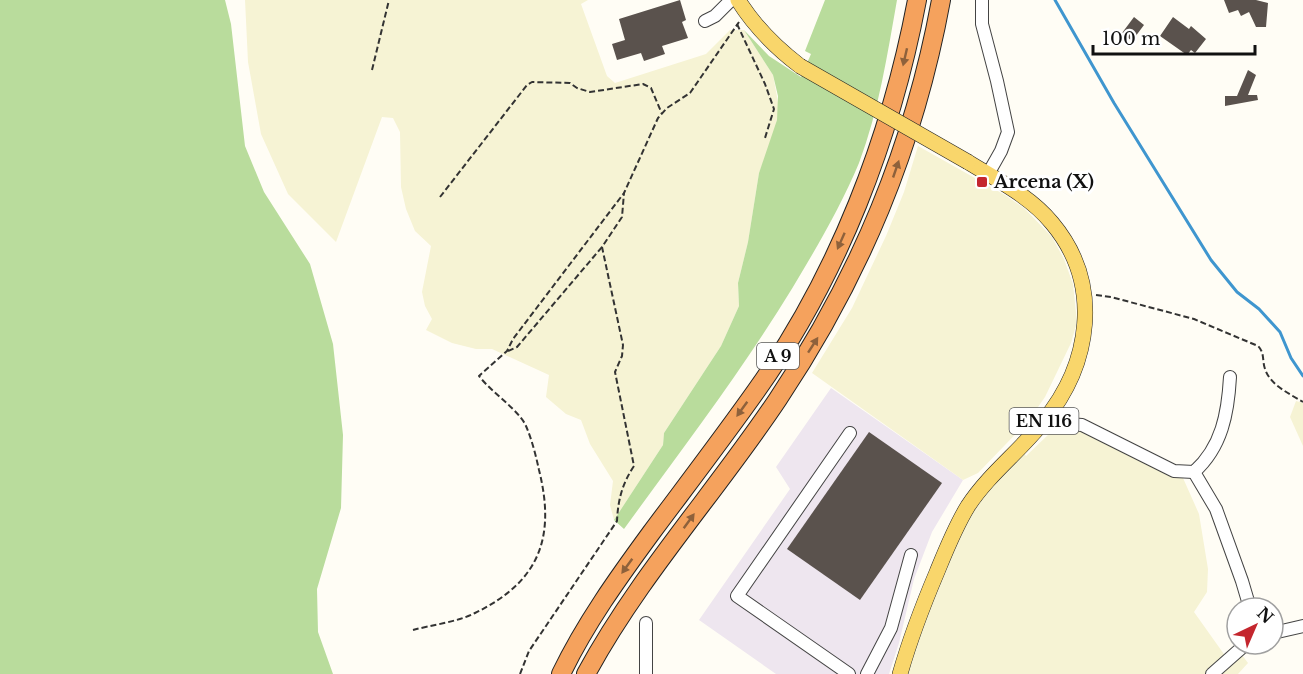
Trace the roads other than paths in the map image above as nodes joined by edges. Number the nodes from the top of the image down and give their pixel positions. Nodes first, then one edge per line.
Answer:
1 (731, 0) edge
2 (917, 0) edge
3 (941, 0) edge
4 (982, 0) edge
5 (740, 12) edge
6 (705, 21) dead end
7 (988, 174) junction
8 (1230, 377) dead end
9 (1043, 422) junction
10 (850, 433) dead end
11 (1194, 472) junction
12 (910, 555) dead end
13 (1246, 596) edge
14 (646, 623) dead end
15 (1303, 626) edge
16 (1285, 630) edge
17 (1232, 656) edge
18 (561, 674) edge
19 (586, 674) edge
20 (646, 674) edge
21 (849, 674) edge
22 (867, 674) edge
23 (900, 674) edge
24 (1212, 674) edge

1 - 6 street
2 -> 18 highway, A 9
19 -> 3 highway, A 9
4 - 7 street
5 - 7 main road, EN 116, bridge
7 - 9 main road, EN 116
8 - 11 street
9 - 11 street
9 - 23 main road, EN 116
10 - 21 street
11 - 13 street
12 - 22 street
14 - 20 street
15 - 16 street
17 - 24 street

